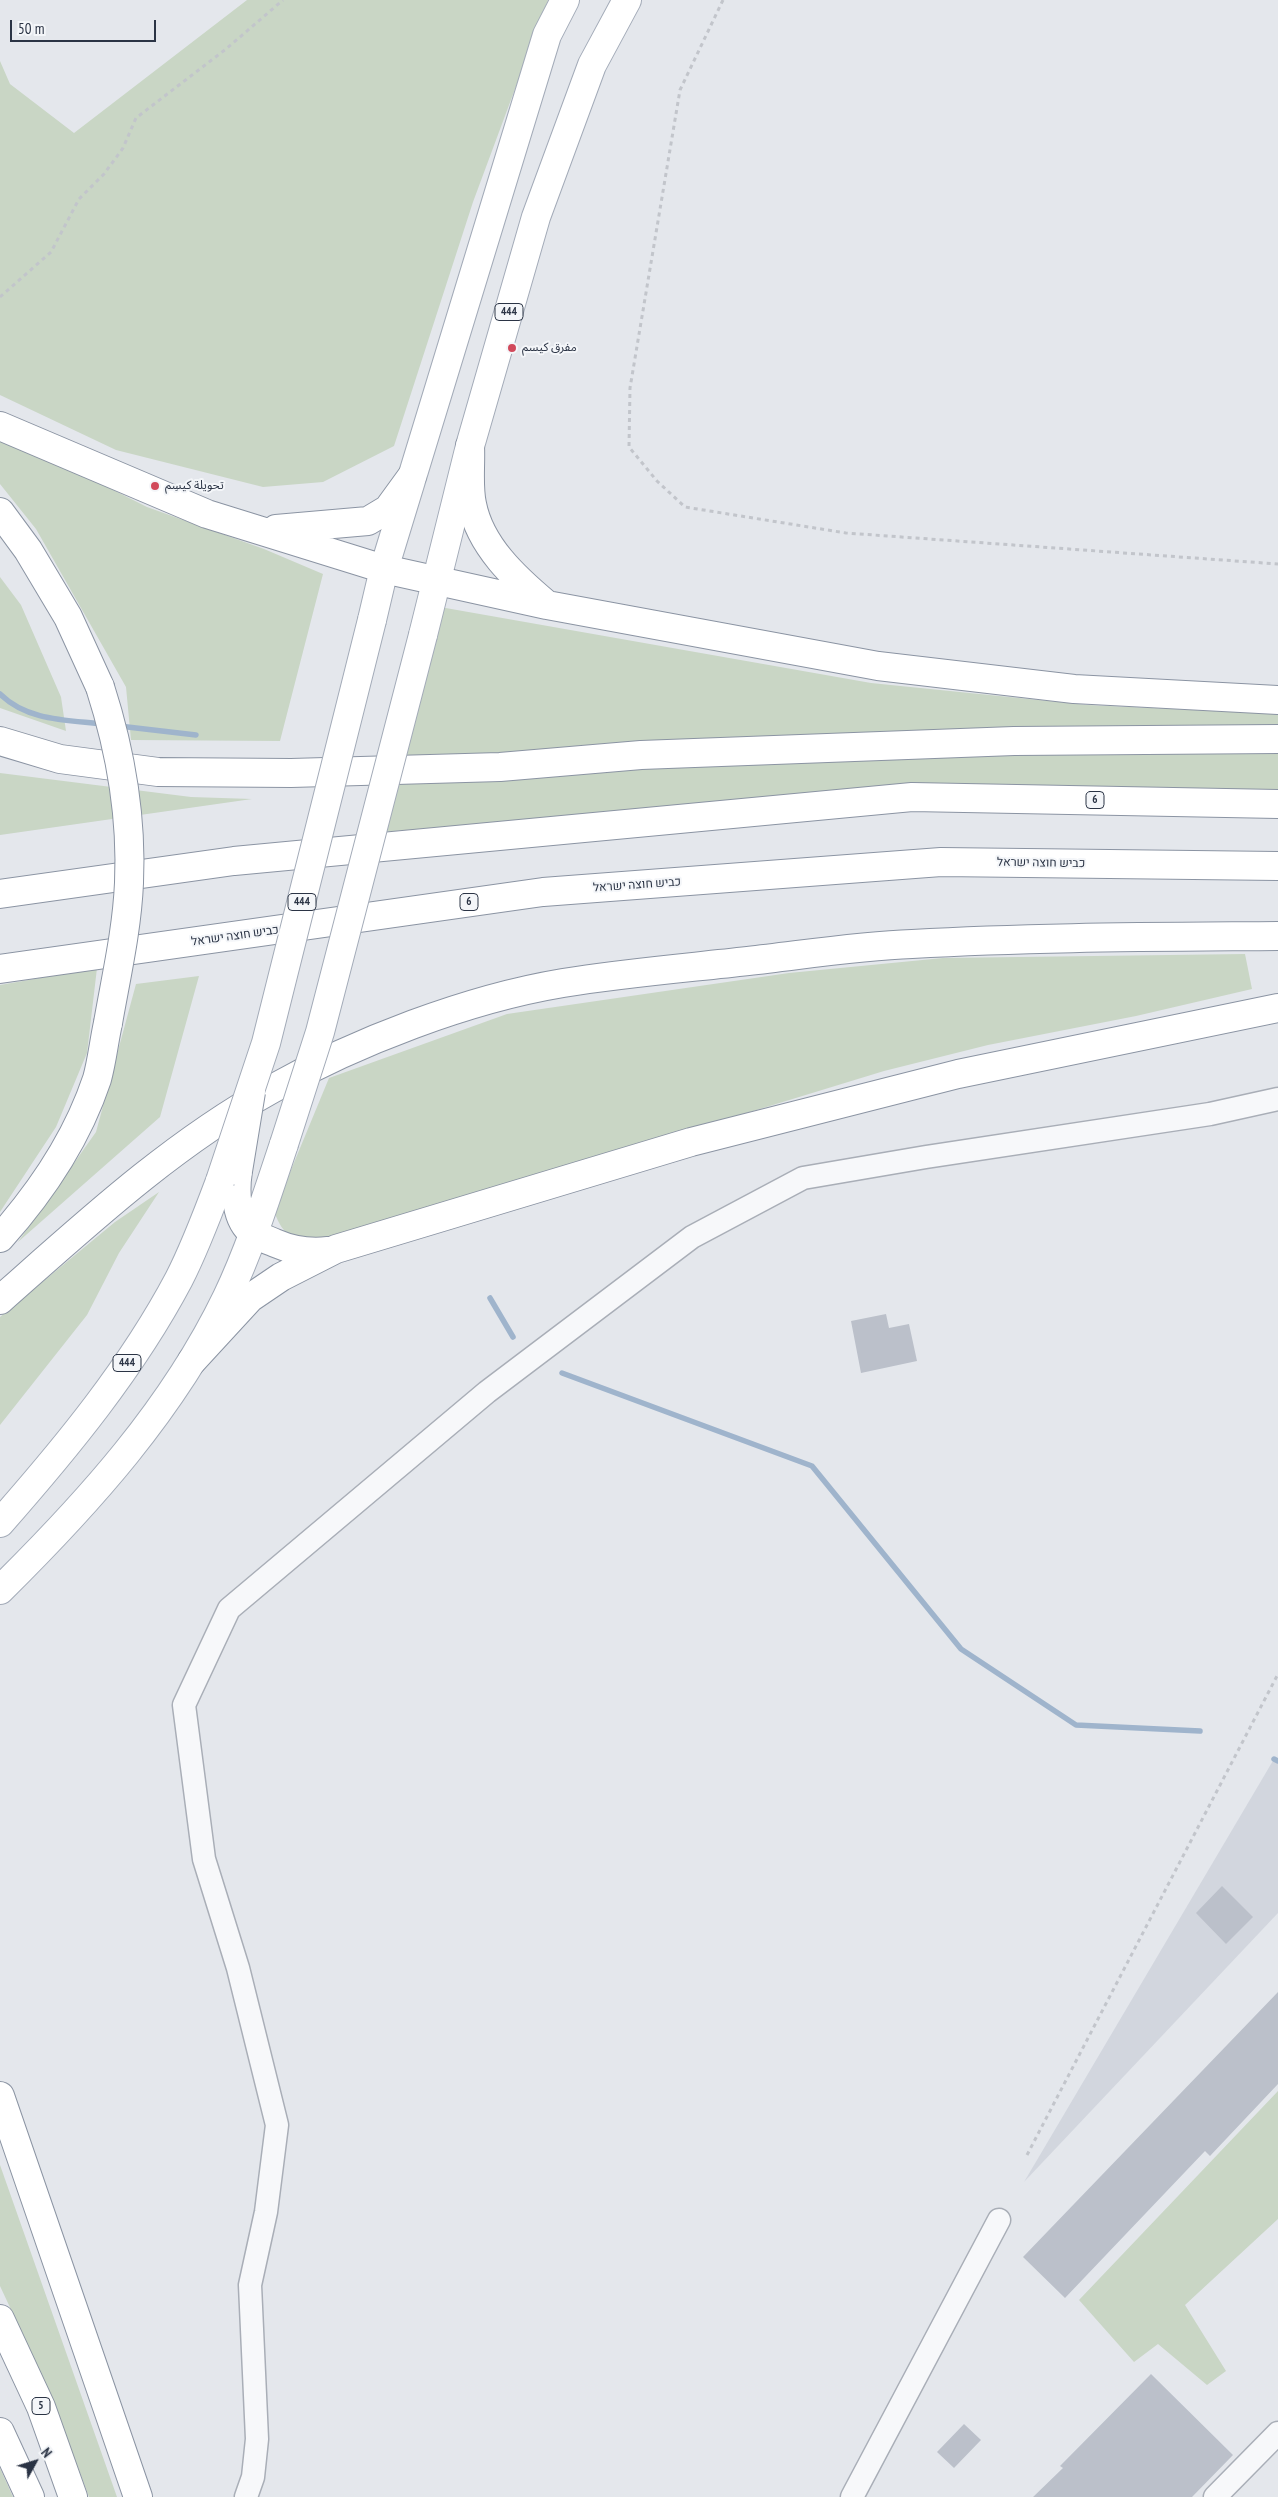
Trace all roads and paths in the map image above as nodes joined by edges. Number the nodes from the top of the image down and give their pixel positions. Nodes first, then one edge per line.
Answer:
1 (283, 0) edge
2 (565, 0) edge
3 (627, 0) edge
4 (723, 0) edge
5 (0, 297) edge
6 (0, 426) edge
7 (470, 446) junction
8 (412, 476) junction
9 (0, 512) edge
10 (260, 530) junction
11 (1278, 564) edge
12 (384, 569) junction
13 (436, 581) junction
14 (547, 606) junction
15 (1278, 700) edge
16 (1278, 739) edge
17 (0, 741) edge
18 (1278, 804) edge
19 (1278, 866) edge
20 (0, 894) edge
21 (1278, 936) edge
22 (0, 969) edge
23 (1278, 1008) edge
24 (1278, 1099) edge
25 (229, 1176) junction
26 (253, 1233) junction
27 (0, 1238) edge
28 (336, 1249) junction
29 (0, 1300) edge
30 (192, 1361) junction
31 (0, 1523) edge
32 (0, 1590) edge
33 (1278, 1674) edge
34 (0, 2096) edge
35 (1027, 2155) dead end
36 (999, 2220) dead end
37 (0, 2319) edge
38 (0, 2432) edge
39 (1278, 2434) edge
40 (30, 2497) edge
41 (74, 2497) edge
42 (138, 2497) edge
43 (246, 2497) edge
44 (852, 2497) edge
45 (1214, 2497) edge

1 - 5 path
2 - 8 main road, 444
3 - 7 main road, 444
4 - 11 path
6 - 10 main road
7 - 13 main road, 444
7 - 14 main road
8 - 10 main road
8 - 12 main road, 444
9 - 27 main road, bridge
10 - 12 main road
12 - 13 main road
12 - 25 main road, 444, bridge
13 - 14 main road
13 - 26 main road, 444, bridge
14 - 15 main road
16 - 17 main road
18 - 20 main road, 6
19 - 22 main road, כביש חוצה ישראל / 6
21 - 29 main road
23 - 28 main road
24 - 43 street
25 - 26 main road
25 - 31 main road, 444
26 - 28 main road
26 - 30 main road, 444
28 - 30 main road
30 - 32 main road, 444
33 - 35 path
34 - 42 main road
36 - 44 street
37 - 41 main road, 5
38 - 40 main road
39 - 45 street

